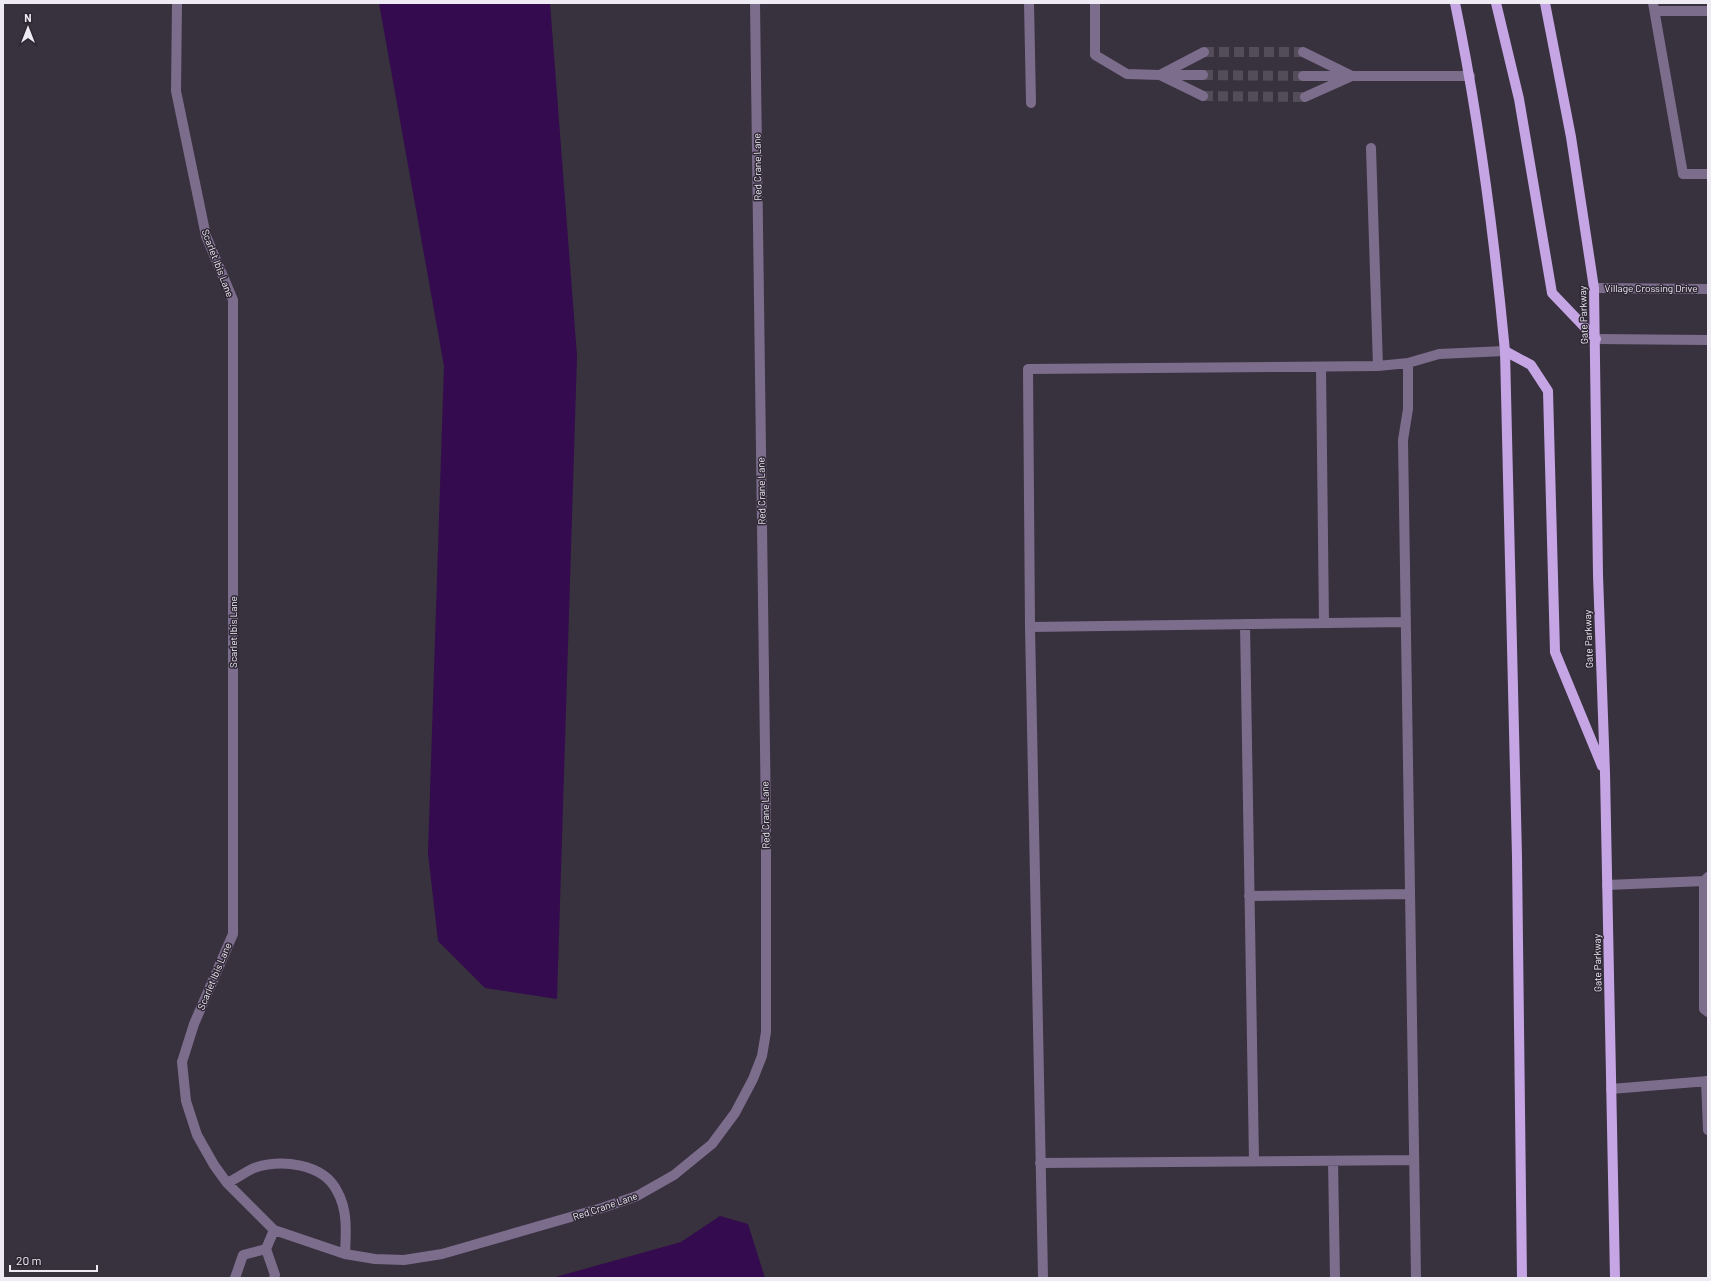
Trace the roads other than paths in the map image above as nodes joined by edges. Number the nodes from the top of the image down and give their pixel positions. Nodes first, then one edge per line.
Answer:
1 (177, 3) edge
2 (755, 3) edge
3 (1029, 3) edge
4 (1095, 3) edge
5 (1455, 3) edge
6 (1496, 3) edge
7 (1545, 3) edge
8 (1655, 7) edge
9 (1708, 11) edge
10 (1204, 52) tunnel mouth
11 (1304, 52) tunnel mouth
12 (1160, 76) junction
13 (1203, 76) tunnel mouth
14 (1304, 76) tunnel mouth
15 (1352, 76) junction
16 (1470, 76) junction
17 (1203, 96) tunnel mouth
18 (1305, 97) tunnel mouth
19 (1031, 104) dead end
20 (1371, 148) dead end
21 (1708, 174) edge
22 (1594, 288) junction
23 (1708, 289) edge
24 (1596, 338) junction
25 (1708, 340) edge
26 (1505, 351) junction
27 (1408, 363) junction
28 (1378, 366) junction
29 (1321, 367) junction
30 (1406, 622) junction
31 (1324, 623) junction
32 (1245, 624) junction
33 (1030, 627) junction
34 (1605, 773) junction
35 (1706, 879) edge
36 (1607, 885) junction
37 (1410, 894) junction
38 (1249, 896) junction
39 (1706, 1010) edge
40 (1707, 1081) edge
41 (1611, 1090) junction
42 (1708, 1130) edge
43 (1414, 1160) junction
44 (1254, 1161) junction
45 (1333, 1161) junction
46 (1040, 1163) junction
47 (227, 1183) junction
48 (274, 1230) junction
49 (266, 1249) junction
50 (345, 1254) junction
51 (235, 1278) edge
52 (274, 1278) edge
53 (1043, 1278) edge
54 (1335, 1278) edge
55 (1416, 1278) edge
56 (1522, 1278) edge
57 (1615, 1278) edge

1 - 47 street, Scarlet Ibis Lane
2 - 50 street, Red Crane Lane
3 - 19 street
4 - 12 street
5 - 16 main road
6 - 24 main road
7 - 22 main road, Gate Parkway
8 - 9 street
8 - 21 street
10 - 12 street
11 - 15 street
12 - 13 street
12 - 17 street
14 - 15 street
15 - 16 street
15 - 18 street
16 - 26 main road
20 - 28 street
22 - 23 street, Village Crossing Drive
22 - 24 main road, Gate Parkway
24 - 25 street
24 - 34 main road, Gate Parkway
26 - 27 street
26 - 34 main road
26 - 56 main road
27 - 28 street
27 - 30 street
28 - 29 street
29 - 31 street
29 - 33 street
30 - 31 street
30 - 37 street
31 - 32 street
32 - 33 street
32 - 38 street
33 - 46 street
34 - 36 main road, Gate Parkway
35 - 36 street
35 - 39 street
36 - 41 main road, Gate Parkway
37 - 38 street
37 - 43 street
38 - 44 street
40 - 41 street
40 - 42 street
41 - 57 main road, Gate Parkway
43 - 45 street
43 - 55 street
44 - 45 street
44 - 46 street
45 - 54 street
46 - 53 street
47 - 48 street, Scarlet Ibis Lane
47 - 50 street
48 - 49 street
48 - 50 street, Red Crane Lane
49 - 51 street
49 - 52 street

